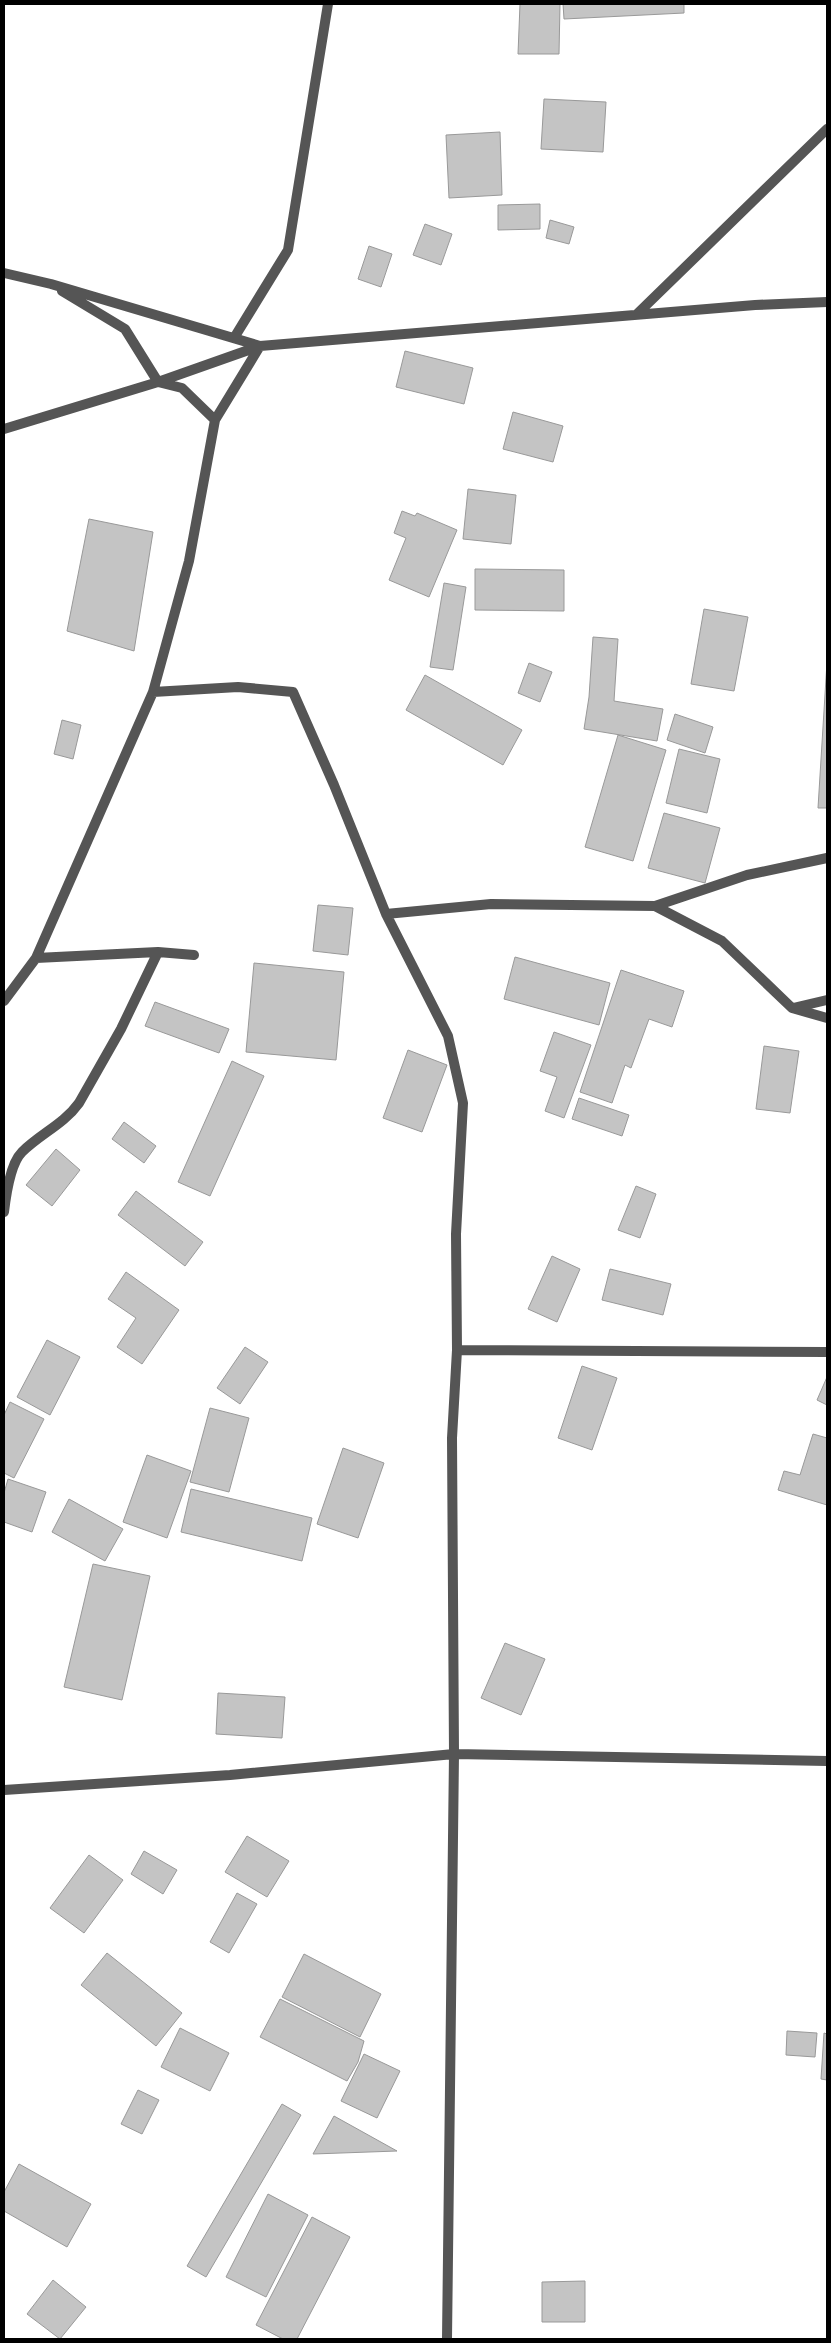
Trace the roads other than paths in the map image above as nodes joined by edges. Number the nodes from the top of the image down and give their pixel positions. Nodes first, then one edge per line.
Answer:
1 (328, 4) edge
2 (827, 129) edge
3 (4, 273) edge
4 (51, 284) junction
5 (827, 302) edge
6 (636, 315) junction
7 (234, 338) junction
8 (260, 346) junction
9 (158, 382) junction
10 (215, 420) junction
11 (4, 429) edge
12 (153, 692) junction
13 (827, 858) edge
14 (655, 906) junction
15 (386, 914) junction
16 (158, 952) junction
17 (194, 955) dead end
18 (36, 958) junction
19 (827, 1000) edge
20 (4, 1001) edge
21 (792, 1008) junction
22 (827, 1018) edge
23 (4, 1212) edge
24 (457, 1350) junction
25 (827, 1352) edge
26 (454, 1754) junction
27 (827, 1761) edge
28 (4, 1790) edge
29 (447, 2339) edge

1 - 7 street
2 - 6 street
3 - 4 street
4 - 7 street
4 - 9 street
5 - 6 street
6 - 8 street
7 - 8 street
8 - 9 street
8 - 10 street
9 - 10 street
9 - 11 street
10 - 12 street
12 - 15 street
12 - 18 street
13 - 14 street
14 - 15 street
14 - 21 street
15 - 24 street
16 - 17 street
16 - 18 street
16 - 23 street
18 - 20 street
19 - 21 street
21 - 22 street
24 - 25 street
24 - 26 street
26 - 27 street
26 - 28 street
26 - 29 street

